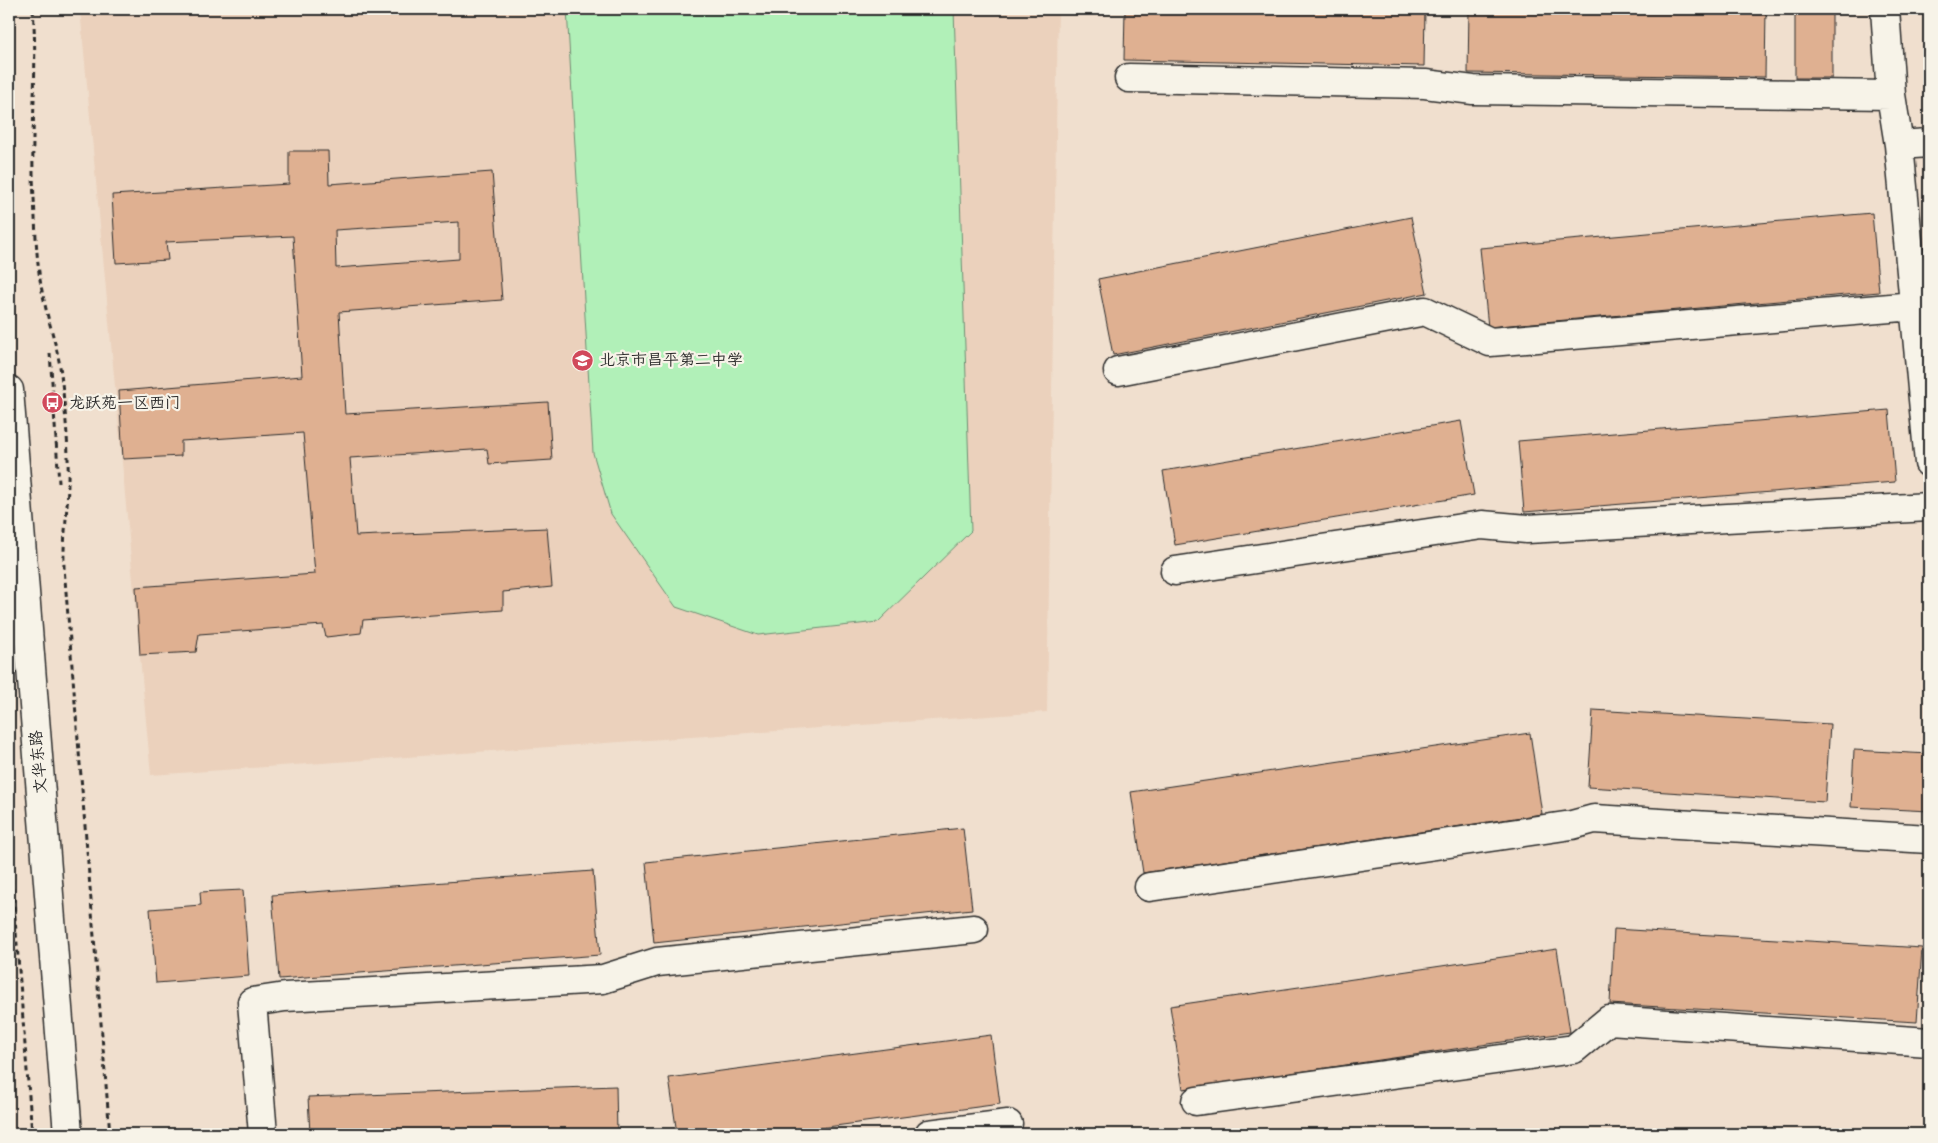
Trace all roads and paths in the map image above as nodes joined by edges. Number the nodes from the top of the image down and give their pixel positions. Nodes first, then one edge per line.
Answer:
1 (33, 9) edge
2 (1885, 9) edge
3 (1129, 78) dead end
4 (1891, 95) junction
5 (1929, 142) edge
6 (1899, 145) junction
7 (1914, 306) junction
8 (50, 353) dead end
9 (1118, 371) dead end
10 (9, 390) edge
11 (1929, 463) edge
12 (59, 483) dead end
13 (1929, 507) edge
14 (1174, 571) dead end
15 (1929, 840) edge
16 (9, 842) edge
17 (1149, 887) dead end
18 (974, 929) dead end
19 (1929, 1042) edge
20 (1196, 1102) dead end
21 (1008, 1124) dead end
22 (32, 1134) edge
23 (68, 1134) edge
24 (110, 1134) edge
25 (262, 1134) edge
26 (929, 1134) edge

1 - 24 path
2 - 4 street
3 - 4 street
4 - 6 street
5 - 6 street
6 - 7 street
7 - 9 street
7 - 11 street
8 - 12 path
10 - 23 street, 文华东路
13 - 14 street
15 - 17 street
16 - 22 path
18 - 25 street
19 - 20 street
21 - 26 street

